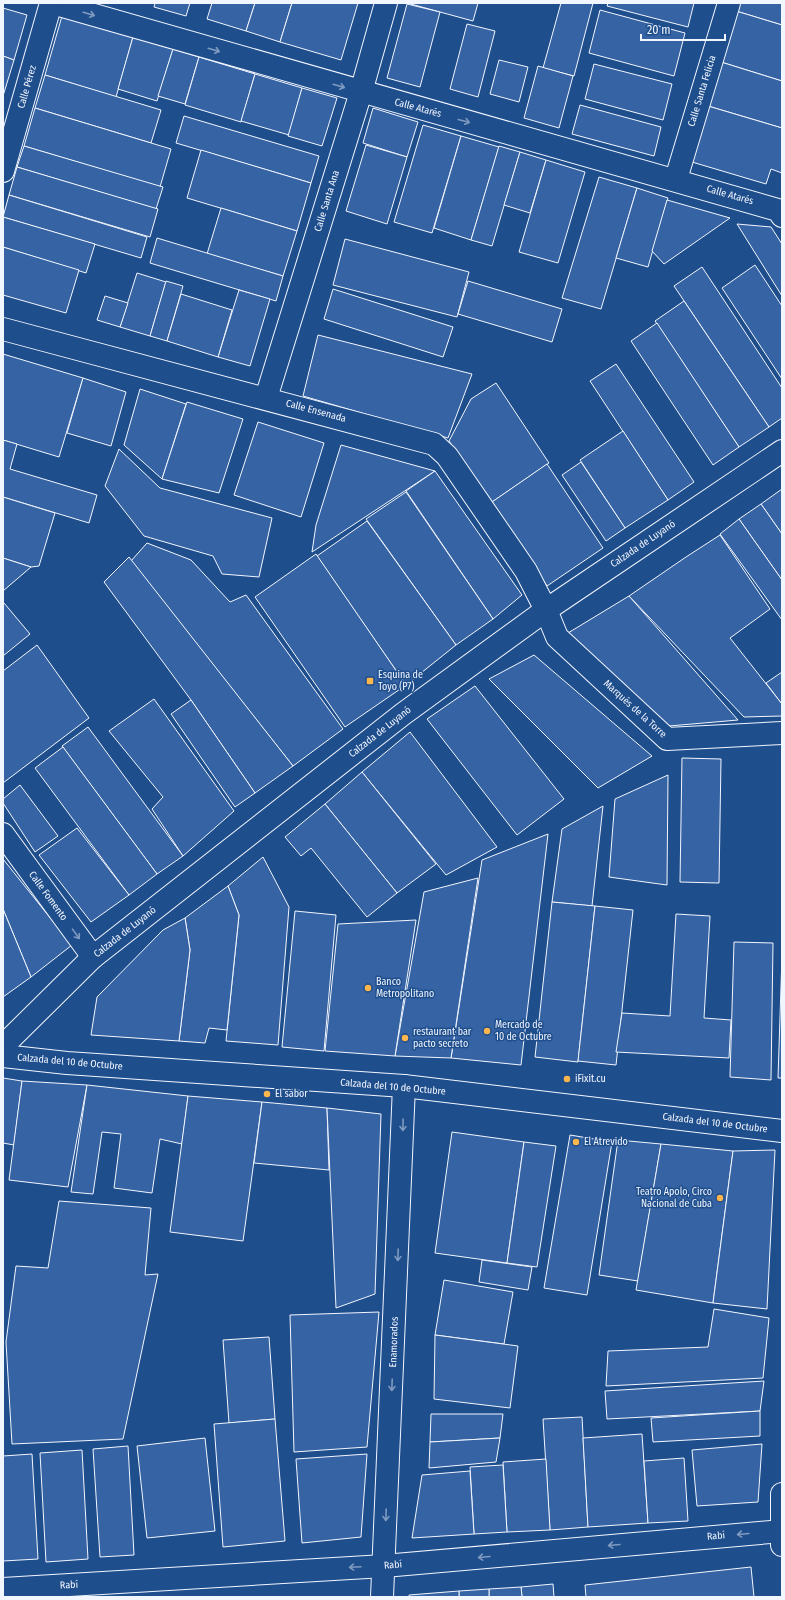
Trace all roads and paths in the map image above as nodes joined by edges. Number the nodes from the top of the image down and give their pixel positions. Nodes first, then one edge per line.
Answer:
1 (51, 3) edge
2 (386, 3) edge
3 (729, 3) edge
4 (361, 92) junction
5 (3, 170) edge
6 (676, 179) junction
7 (782, 216) edge
8 (3, 329) edge
9 (266, 398) junction
10 (782, 451) edge
11 (546, 610) junction
12 (782, 733) edge
13 (3, 834) edge
14 (93, 957) junction
15 (3, 1046) edge
16 (3, 1056) edge
17 (404, 1086) junction
18 (782, 1131) edge
19 (782, 1494) edge
20 (782, 1535) edge
21 (384, 1566) junction
22 (3, 1589) edge
23 (382, 1597) edge

1 -> 4 street, Calle Atarés
1 - 5 street, Calle Pérez
2 - 4 street, Calle Santa Ana
3 - 6 street, Calle Santa Felicia
4 -> 6 street, Calle Atarés
4 - 9 street, Calle Santa Ana
6 - 7 street, Calle Atarés
8 - 9 street, Calle Ensenada
9 - 11 street, Calle Ensenada
10 - 11 street, Calzada de Luyanó
11 - 12 street, Marqués de la Torre
11 - 14 street, Calzada de Luyanó
13 -> 14 street, Calle Fomento
14 - 15 street, Calzada de Luyanó
16 - 17 street, Calzada del 10 de Octubre
17 - 18 street, Calzada del 10 de Octubre
17 -> 21 street, Enamorados
19 - 20 street
20 -> 21 street, Rabí
21 -> 22 street, Rabí
21 - 23 street, Enamorados

